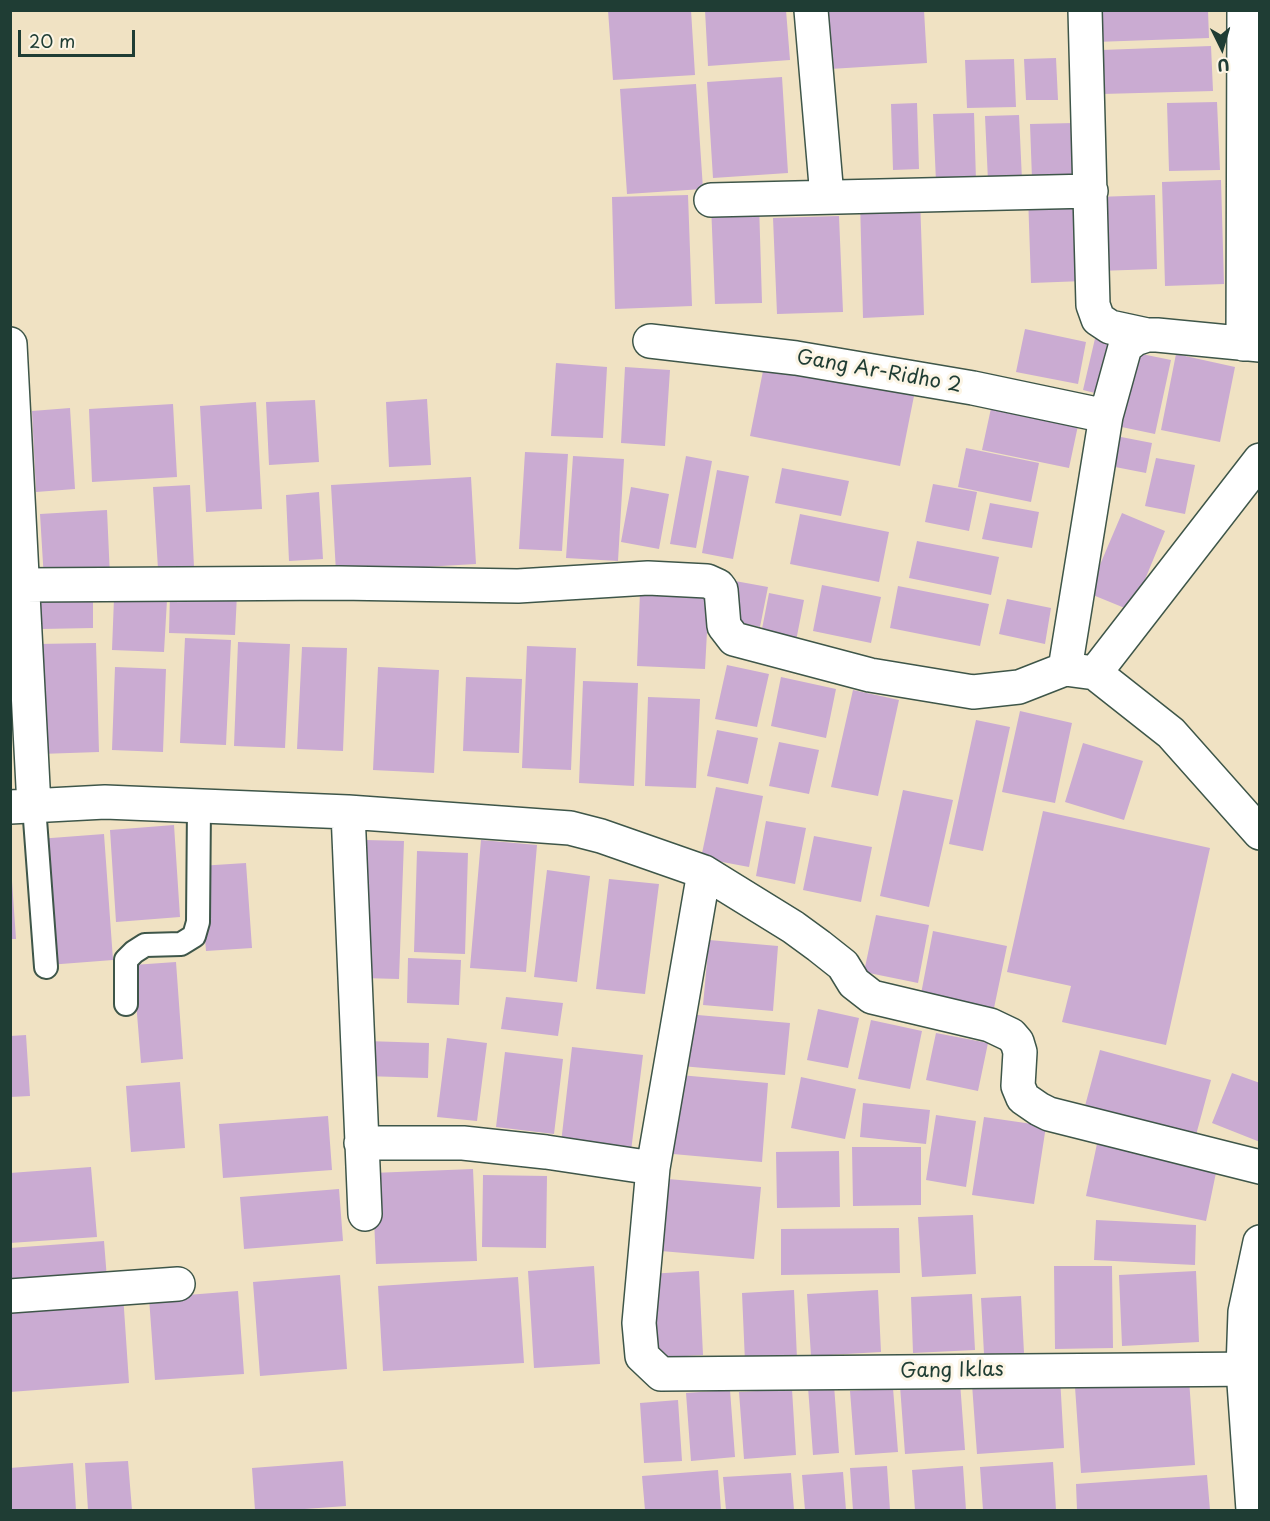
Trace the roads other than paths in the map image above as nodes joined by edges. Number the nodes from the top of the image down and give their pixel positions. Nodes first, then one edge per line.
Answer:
1 (811, 10) edge
2 (1085, 10) edge
3 (1244, 10) edge
4 (1091, 191) junction
5 (826, 197) junction
6 (711, 200) dead end
7 (1147, 335) junction
8 (650, 341) dead end
9 (10, 344) edge
10 (1251, 345) edge
11 (1106, 416) junction
12 (1260, 460) edge
13 (24, 585) junction
14 (1080, 671) junction
15 (22, 806) edge
16 (199, 806) junction
17 (348, 812) junction
18 (1260, 833) edge
19 (704, 872) junction
20 (46, 967) dead end
21 (126, 1004) dead end
22 (361, 1143) junction
23 (1260, 1167) edge
24 (653, 1168) junction
25 (365, 1214) dead end
26 (1260, 1242) edge
27 (178, 1284) dead end
28 (10, 1296) edge
29 (1251, 1369) edge
30 (1253, 1510) edge

1 - 5 main road
2 - 4 main road
3 - 10 main road
4 - 5 main road
4 - 7 main road
5 - 6 main road
7 - 10 main road
7 - 11 main road
8 - 11 main road, Gang Ar-Ridho 2
9 - 13 main road
11 - 14 main road
12 - 14 main road
13 - 14 main road
13 - 15 main road
14 - 18 main road
15 - 16 main road
15 - 20 lane
16 - 17 main road
16 - 21 lane
17 - 19 main road
17 - 22 main road
19 - 23 main road
19 - 24 main road
22 - 24 main road
22 - 25 main road
24 - 29 main road, Gang Iklas
26 - 29 main road
27 - 28 main road
29 - 30 main road

